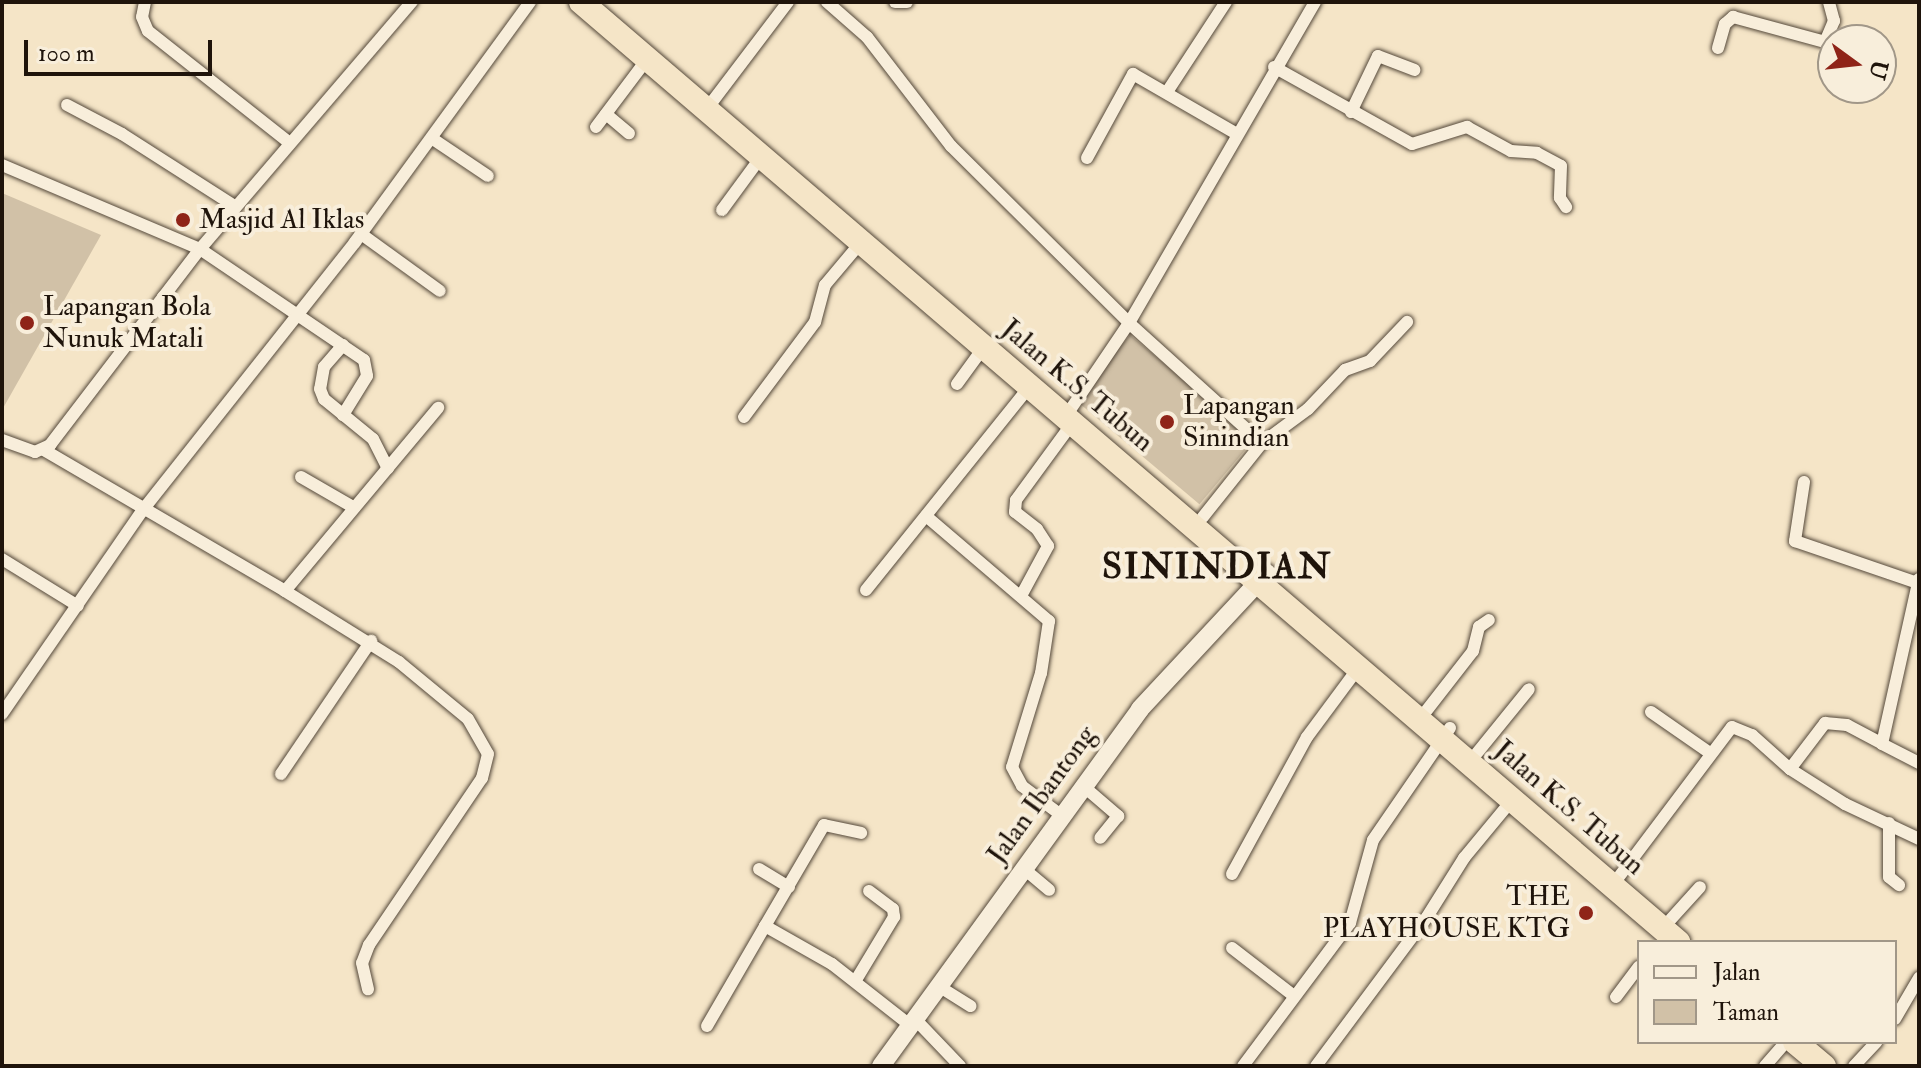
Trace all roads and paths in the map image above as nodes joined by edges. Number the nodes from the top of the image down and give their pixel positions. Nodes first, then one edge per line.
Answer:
1 (145, 2) edge
2 (530, 2) edge
3 (581, 2) edge
4 (603, 2) edge
5 (788, 2) edge
6 (827, 2) edge
7 (895, 2) edge
8 (907, 2) edge
9 (1226, 2) edge
10 (1315, 2) edge
11 (1829, 2) edge
12 (404, 5) edge
13 (1718, 48) dead end
14 (647, 59) junction
15 (1274, 67) junction
16 (1414, 70) dead end
17 (1167, 92) junction
18 (67, 105) dead end
19 (711, 105) junction
20 (1351, 112) junction
21 (606, 114) junction
22 (596, 127) dead end
23 (629, 133) dead end
24 (1235, 133) junction
25 (433, 139) junction
26 (290, 143) junction
27 (761, 157) junction
28 (1087, 158) dead end
29 (2, 165) edge
30 (488, 176) dead end
31 (236, 207) junction
32 (1566, 207) dead end
33 (722, 210) dead end
34 (361, 234) junction
35 (862, 241) junction
36 (200, 249) junction
37 (440, 291) dead end
38 (298, 314) junction
39 (1407, 322) dead end
40 (1129, 323) junction
41 (343, 345) junction
42 (984, 347) junction
43 (957, 384) dead end
44 (1030, 386) junction
45 (438, 408) dead end
46 (1071, 414) junction
47 (343, 415) junction
48 (744, 417) dead end
49 (2, 440) edge
50 (1262, 443) junction
51 (44, 450) junction
52 (388, 468) junction
53 (301, 477) dead end
54 (1804, 482) dead end
55 (353, 507) junction
56 (142, 511) junction
57 (926, 516) junction
58 (1203, 517) junction
59 (2, 559) edge
60 (1263, 577) junction
61 (1918, 581) edge
62 (866, 590) dead end
63 (285, 591) junction
64 (1021, 596) junction
65 (78, 606) junction
66 (1489, 620) dead end
67 (371, 641) junction
68 (1359, 667) junction
69 (1529, 689) dead end
70 (1651, 712) dead end
71 (2, 714) edge
72 (1425, 715) junction
73 (1882, 744) junction
74 (1477, 753) junction
75 (1710, 753) junction
76 (1919, 763) edge
77 (1790, 769) junction
78 (281, 774) dead end
79 (1082, 785) junction
80 (1512, 800) junction
81 (1061, 815) junction
82 (1889, 823) junction
83 (861, 833) dead end
84 (1100, 838) dead end
85 (1919, 839) edge
86 (1023, 868) junction
87 (759, 869) dead end
88 (1232, 874) dead end
89 (1616, 882) junction
90 (1899, 885) dead end
91 (789, 887) junction
92 (1700, 887) dead end
93 (1049, 890) dead end
94 (869, 891) dead end
95 (765, 926) junction
96 (1669, 934) edge
97 (1691, 940) edge
98 (1232, 948) dead end
99 (1637, 970) edge
100 (1919, 978) edge
101 (856, 980) junction
102 (940, 987) junction
103 (368, 989) dead end
104 (1294, 996) junction
105 (1616, 997) dead end
106 (971, 1006) dead end
107 (1897, 1016) edge
108 (914, 1023) junction
109 (707, 1026) dead end
110 (1784, 1044) edge
111 (1797, 1044) edge
112 (1817, 1044) edge
113 (1874, 1044) edge
114 (881, 1066) edge
115 (960, 1066) edge
116 (1243, 1066) edge
117 (1316, 1066) edge
118 (1765, 1066) edge
119 (1824, 1066) edge
120 (1843, 1066) edge
121 (1854, 1066) edge

1 - 26 street
2 - 25 street
3 - 14 highway, Jalan K.S. Tubun
4 - 19 highway, Jalan K.S. Tubun
5 - 19 street
6 - 40 street
7 - 8 street
9 - 17 street
10 - 15 street
11 - 13 street
12 - 26 street
14 - 19 highway, Jalan K.S. Tubun
14 - 21 street
15 - 20 street
15 - 24 street
16 - 20 street
17 - 24 street
17 - 28 street
18 - 31 street
19 - 27 highway, Jalan K.S. Tubun
19 - 46 highway, Jalan K.S. Tubun
20 - 32 street
21 - 22 street
21 - 23 street
24 - 40 street
25 - 30 street
25 - 34 street
26 - 31 street
27 - 33 street
27 - 35 highway, Jalan K.S. Tubun
29 - 36 street
31 - 36 street
34 - 37 street
34 - 38 street
35 - 42 highway, Jalan K.S. Tubun
35 - 48 street
36 - 38 street
36 - 51 street
38 - 41 street
38 - 56 street
39 - 50 street
40 - 46 street
40 - 50 street
41 - 47 street
41 - 47 street
42 - 43 street
42 - 44 highway, Jalan K.S. Tubun
44 - 46 highway, Jalan K.S. Tubun
44 - 57 street
45 - 52 street
46 - 58 highway, Jalan K.S. Tubun
46 - 60 highway, Jalan K.S. Tubun
46 - 64 street
47 - 52 street
49 - 51 street
50 - 58 street
51 - 56 street
52 - 55 street
53 - 55 street
54 - 61 street
55 - 63 street
56 - 63 street
56 - 65 street
57 - 62 street
57 - 64 street
58 - 60 highway, Jalan K.S. Tubun
59 - 65 street
60 - 68 highway, Jalan K.S. Tubun
60 - 72 highway, Jalan K.S. Tubun
60 - 79 street, Jalan Ibantong
61 - 73 street
63 - 67 street
64 - 81 street
65 - 71 street
66 - 72 street
67 - 78 street
67 - 103 street
68 - 72 highway, Jalan K.S. Tubun
68 - 88 street
69 - 74 street
70 - 75 street
72 - 74 highway, Jalan K.S. Tubun
72 - 80 highway, Jalan K.S. Tubun
72 - 104 street
73 - 76 street
73 - 77 street
74 - 89 highway, Jalan K.S. Tubun
75 - 77 street
75 - 89 street
77 - 82 street
79 - 81 street, Jalan Ibantong
79 - 84 street
80 - 89 highway, Jalan K.S. Tubun
80 - 117 street
81 - 86 street, Jalan Ibantong
82 - 85 street
82 - 90 street
83 - 91 street
86 - 93 street
86 - 102 street, Jalan Ibantong
87 - 91 street
89 - 96 highway, Jalan K.S. Tubun
91 - 95 street
92 - 96 street
94 - 101 street
95 - 101 street
95 - 109 street
96 - 97 highway, Jalan K.S. Tubun
98 - 104 street
99 - 105 street
100 - 107 street
101 - 108 street
102 - 106 street
102 - 108 street, Jalan Ibantong
104 - 116 street
108 - 114 street, Jalan Ibantong
108 - 115 street
110 - 118 street
111 - 119 highway
112 - 120 highway
113 - 121 street

